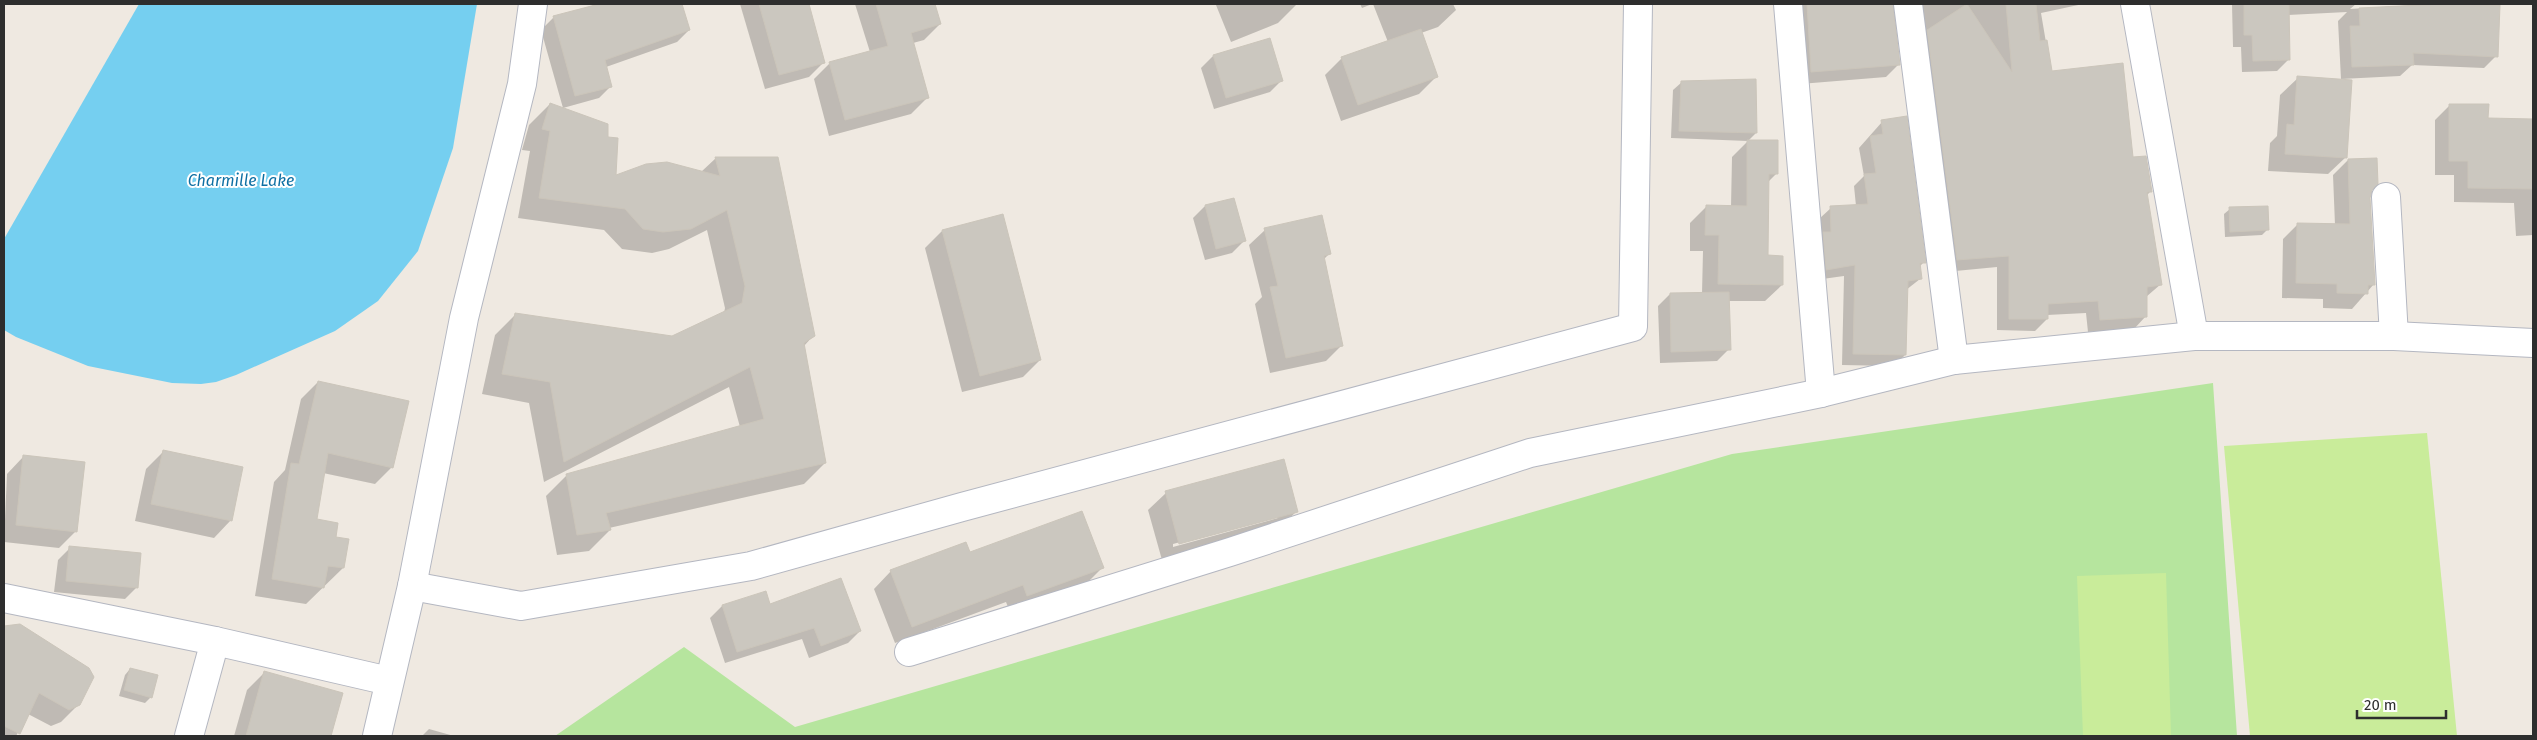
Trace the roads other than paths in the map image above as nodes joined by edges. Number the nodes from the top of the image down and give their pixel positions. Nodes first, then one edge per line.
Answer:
1 (533, 4) edge
2 (1638, 4) edge
3 (1788, 4) edge
4 (1908, 4) edge
5 (2135, 4) edge
6 (2386, 198) dead end
7 (2194, 336) junction
8 (2394, 336) junction
9 (2533, 343) edge
10 (1954, 360) junction
11 (1821, 393) junction
12 (412, 586) junction
13 (4, 598) edge
14 (215, 641) junction
15 (909, 652) dead end
16 (389, 681) junction
17 (189, 736) edge
18 (377, 736) edge

1 - 12 street
2 - 12 street
3 - 11 street
4 - 10 street
5 - 7 street
6 - 8 street
7 - 8 street
7 - 10 street
8 - 9 street
10 - 11 street
11 - 15 street
12 - 16 street
13 - 14 street
14 - 16 street
14 - 17 street
16 - 18 street

